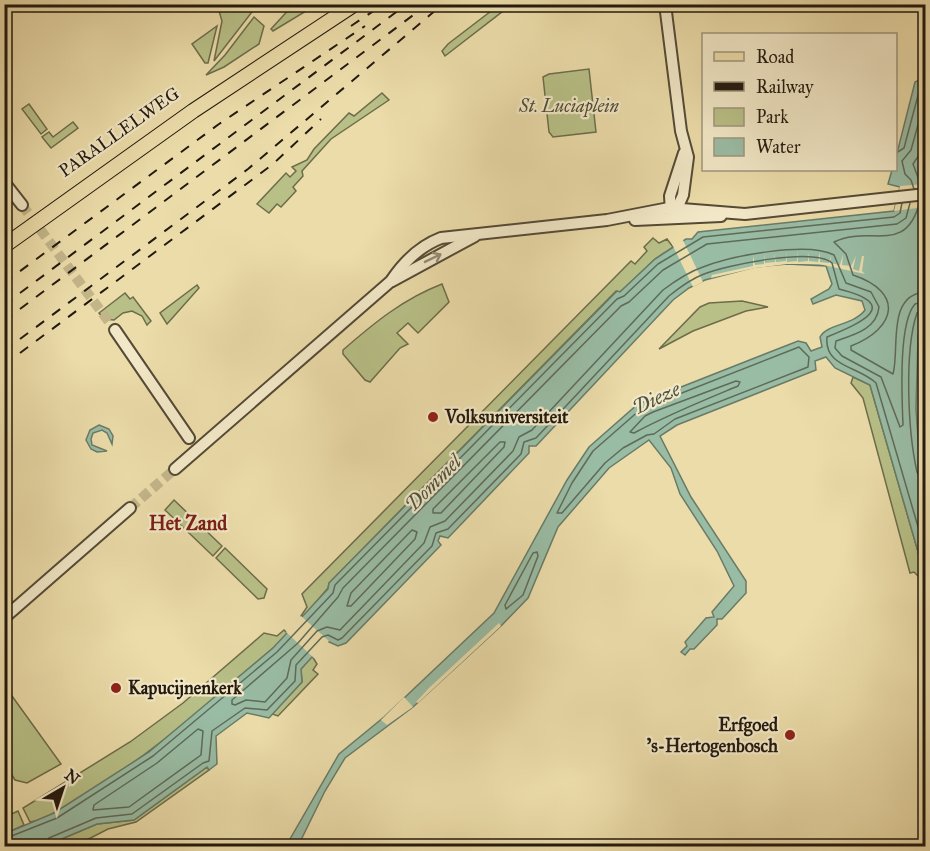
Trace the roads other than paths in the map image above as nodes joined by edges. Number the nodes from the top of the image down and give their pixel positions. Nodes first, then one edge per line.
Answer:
1 (341, 4) edge
2 (355, 4) edge
3 (665, 4) edge
4 (219, 89) junction
5 (685, 149) junction
6 (4, 182) edge
7 (926, 194) edge
8 (22, 205) tunnel mouth
9 (44, 212) junction
10 (671, 213) junction
11 (607, 220) junction
12 (4, 236) edge
13 (476, 236) junction
14 (4, 246) edge
15 (392, 281) junction
16 (115, 330) tunnel mouth
17 (189, 438) dead end
18 (175, 469) tunnel mouth
19 (130, 508) tunnel mouth
20 (27, 597) junction
21 (4, 611) edge
22 (4, 618) edge

1 - 4 main road
2 - 4 main road
3 - 5 street
4 - 9 main road, PARALLELWEG
5 - 10 street
5 - 10 street
6 - 8 street
7 - 10 street
9 - 12 main road
9 - 14 main road
10 - 11 street
10 - 11 street
11 - 13 street
15 -> 13 street
13 - 15 street
15 - 18 street
16 - 17 street
19 - 20 street
20 - 21 street
20 - 22 street

